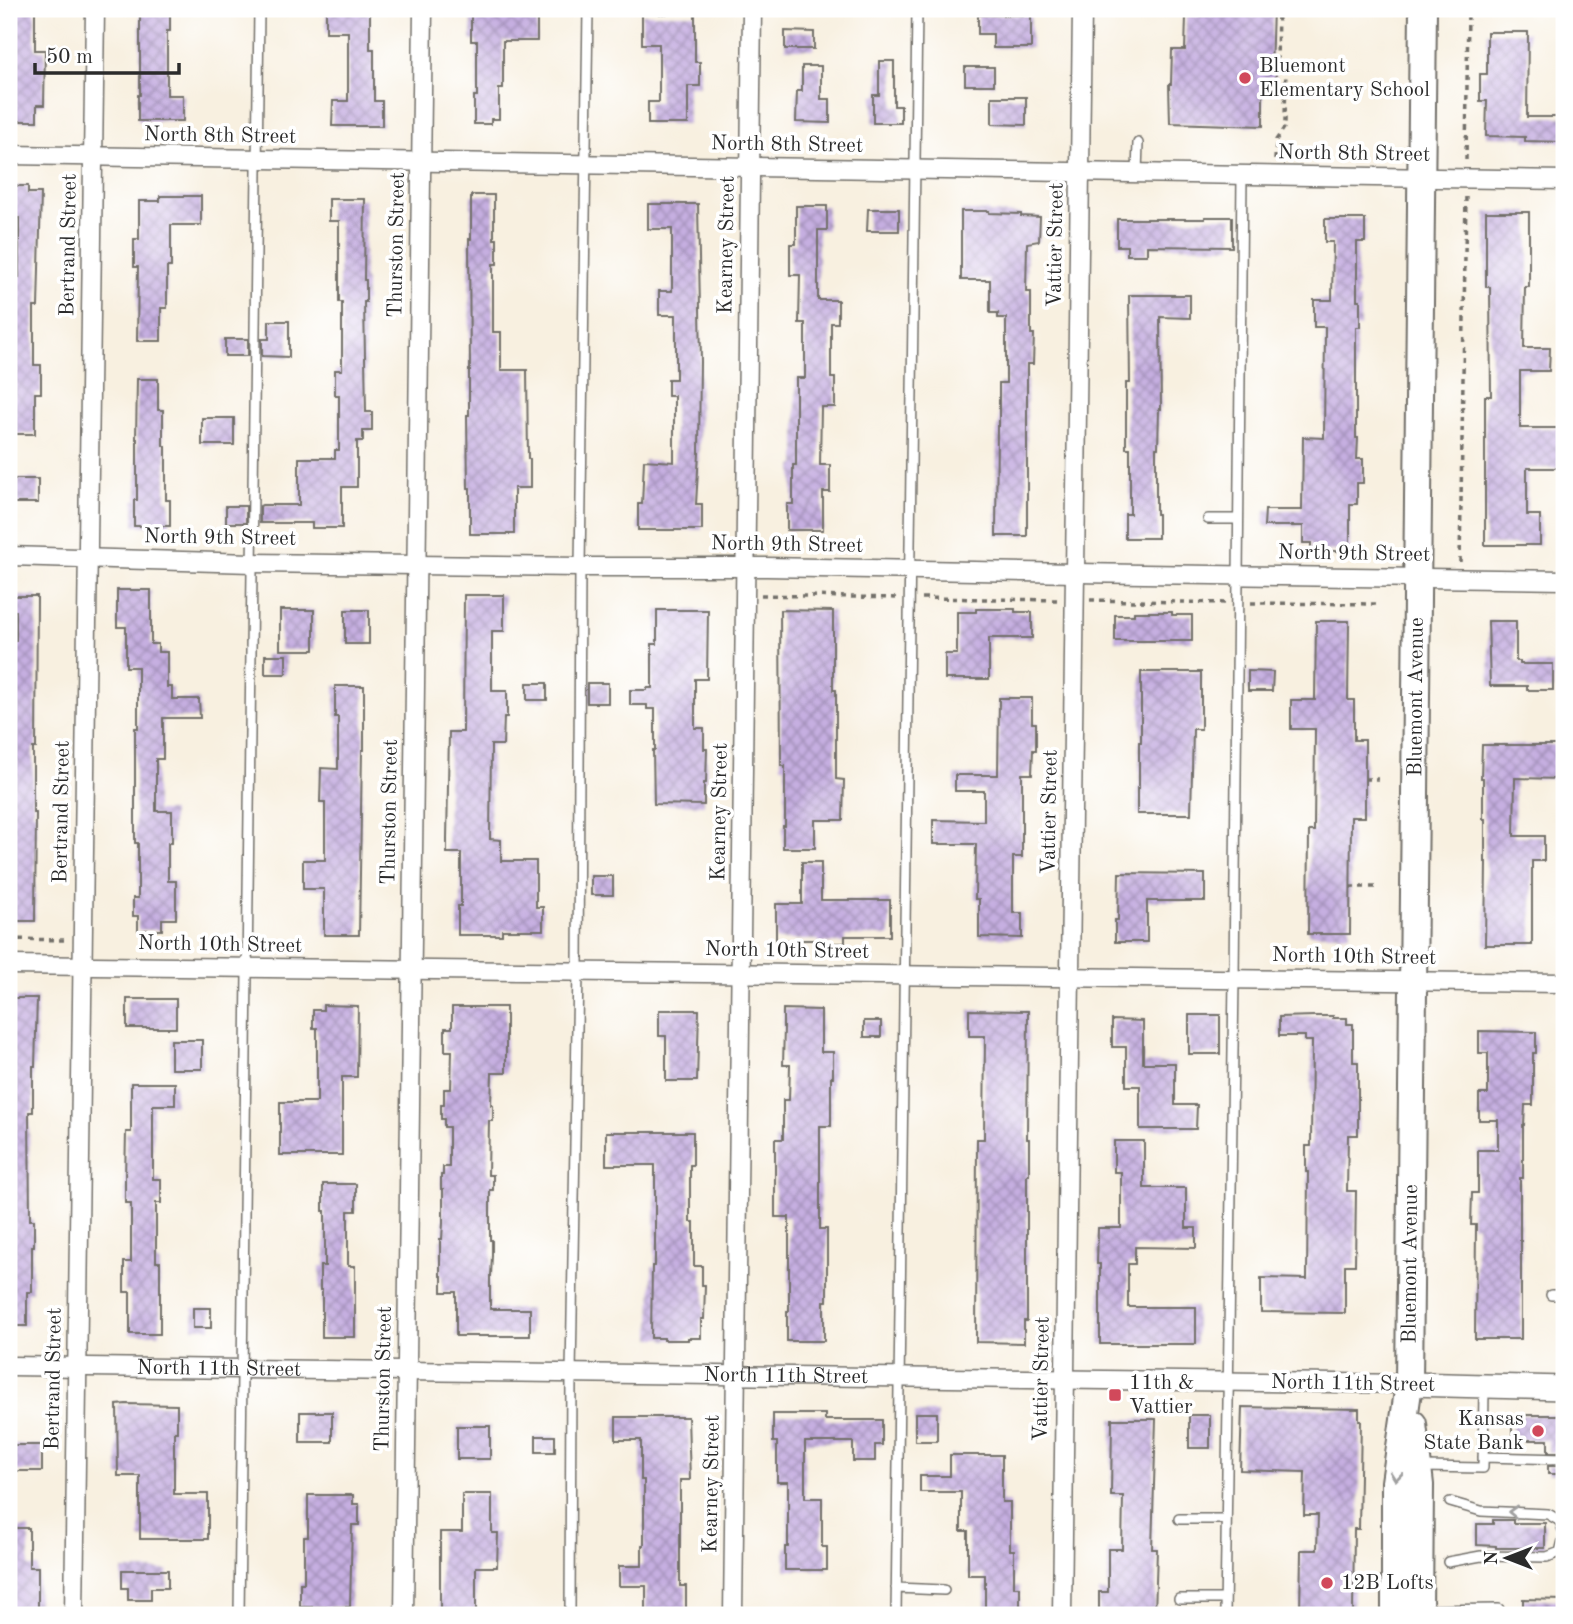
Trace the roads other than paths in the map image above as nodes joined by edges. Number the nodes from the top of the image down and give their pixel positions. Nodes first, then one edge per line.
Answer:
1 (95, 9) edge
2 (259, 9) edge
3 (423, 9) edge
4 (588, 9) edge
5 (752, 9) edge
6 (917, 9) edge
7 (1082, 9) edge
8 (1423, 9) edge
9 (1138, 144) dead end
10 (9, 155) edge
11 (93, 157) junction
12 (257, 159) junction
13 (421, 162) junction
14 (586, 164) junction
15 (750, 167) junction
16 (915, 170) junction
17 (1080, 172) junction
18 (1138, 173) junction
19 (1242, 175) junction
20 (1420, 178) junction
21 (1564, 180) edge
22 (1208, 519) dead end
23 (1238, 519) junction
24 (9, 556) edge
25 (89, 558) junction
26 (252, 563) junction
27 (416, 564) junction
28 (580, 566) junction
29 (746, 566) junction
30 (910, 569) junction
31 (1076, 573) junction
32 (1237, 575) junction
33 (1417, 578) junction
34 (1564, 580) edge
35 (9, 965) edge
36 (82, 966) junction
37 (248, 968) junction
38 (411, 969) junction
39 (578, 971) junction
40 (741, 973) junction
41 (904, 975) junction
42 (1070, 977) junction
43 (1234, 979) junction
44 (1413, 981) junction
45 (1564, 983) edge
46 (1551, 1295) dead end
47 (1564, 1295) edge
48 (9, 1366) edge
49 (77, 1367) junction
50 (243, 1369) junction
51 (406, 1371) junction
52 (571, 1373) junction
53 (736, 1376) junction
54 (900, 1378) junction
55 (1065, 1380) junction
56 (1228, 1382) junction
57 (1409, 1384) junction
58 (1484, 1387) junction
59 (1564, 1388) edge
60 (1483, 1457) junction
61 (1564, 1459) edge
62 (1418, 1467) junction
63 (1450, 1502) dead end
64 (1179, 1519) dead end
65 (1226, 1519) junction
66 (1564, 1536) edge
67 (1448, 1562) dead end
68 (896, 1588) junction
69 (944, 1590) dead end
70 (1179, 1599) dead end
71 (1225, 1599) junction
72 (1477, 1613) edge
73 (1411, 1614) edge
74 (74, 1615) edge
75 (239, 1615) edge
76 (404, 1615) edge
77 (570, 1615) edge
78 (733, 1615) edge
79 (896, 1615) edge
80 (1062, 1615) edge
81 (1225, 1615) edge
82 (1499, 1615) edge

1 - 11 street, Bertrand Street
2 - 12 lane
3 - 13 street, Thurston Street
4 - 14 lane
5 - 15 street, Kearney Street
6 - 16 lane
7 - 17 street, Vattier Street
8 - 20 main road, Bluemont Avenue
9 - 18 lane
10 - 11 street, North 8th Street
11 - 12 street, North 8th Street
11 - 25 street, Bertrand Street
12 - 13 street, North 8th Street
12 - 26 lane
13 - 14 street, North 8th Street
13 - 27 street, Thurston Street
14 - 15 street, North 8th Street
14 - 28 lane
15 - 16 street, North 8th Street
15 - 29 street, Kearney Street
16 - 17 street, North 8th Street
16 - 30 lane
17 - 18 street, North 8th Street
17 - 31 street, Vattier Street
18 - 19 street, North 8th Street
19 - 20 street, North 8th Street
19 - 23 lane
20 - 21 street, North 8th Street
20 - 33 main road, Bluemont Avenue
22 - 23 lane
23 - 32 lane
24 - 25 street, North 9th Street
25 - 26 street, North 9th Street
25 - 36 street, Bertrand Street
26 - 27 street, North 9th Street
26 - 37 lane
27 - 28 street, North 9th Street
27 - 38 street, Thurston Street
28 - 29 street, North 9th Street
28 - 39 lane
29 - 30 street, North 9th Street
29 - 40 street, Kearney Street
30 - 31 street, North 9th Street
30 - 41 lane
31 - 32 street, North 9th Street
31 - 42 street, Vattier Street
32 - 33 street, North 9th Street
32 - 43 lane
33 - 34 street, North 9th Street
33 - 44 main road, Bluemont Avenue
35 - 36 street, North 10th Street
36 - 37 street, North 10th Street
36 - 49 street, Bertrand Street
37 - 38 street, North 10th Street
37 - 50 lane
38 - 39 street, North 10th Street
38 - 51 street, Thurston Street
39 - 40 street, North 10th Street
39 - 52 lane
40 - 41 street, North 10th Street
40 - 53 street, Kearney Street
41 - 42 street, North 10th Street
41 - 54 lane
42 - 43 street, North 10th Street
42 - 55 street, Vattier Street
43 - 44 street, North 10th Street
43 - 56 lane
44 - 45 street, North 10th Street
44 - 57 main road, Bluemont Avenue
46 - 47 lane
48 - 49 street, North 11th Street
49 - 50 street, North 11th Street
49 - 74 street, Bertrand Street
50 - 51 street, North 11th Street
50 - 75 lane
51 - 52 street, North 11th Street
51 - 76 street, Thurston Street
52 - 53 street, North 11th Street
52 - 77 lane
53 - 54 street, North 11th Street
53 - 78 street, Kearney Street
54 - 55 street, North 11th Street
54 - 68 lane
55 - 56 street, North 11th Street
55 - 80 street, Vattier Street
56 - 57 street, North 11th Street
56 - 65 lane
57 - 58 street, North 11th Street
57 - 62 main road, Bluemont Avenue
57 -> 73 main road, Bluemont Avenue
58 - 59 street, North 11th Street
58 - 60 lane
60 - 61 lane
60 - 62 lane
62 - 73 main road, Bluemont Avenue
66 -> 63 lane
64 - 65 lane
65 - 71 lane
66 - 67 lane
68 - 69 lane
68 - 79 lane
70 - 71 lane
71 - 81 lane
72 - 73 lane
72 - 82 lane

